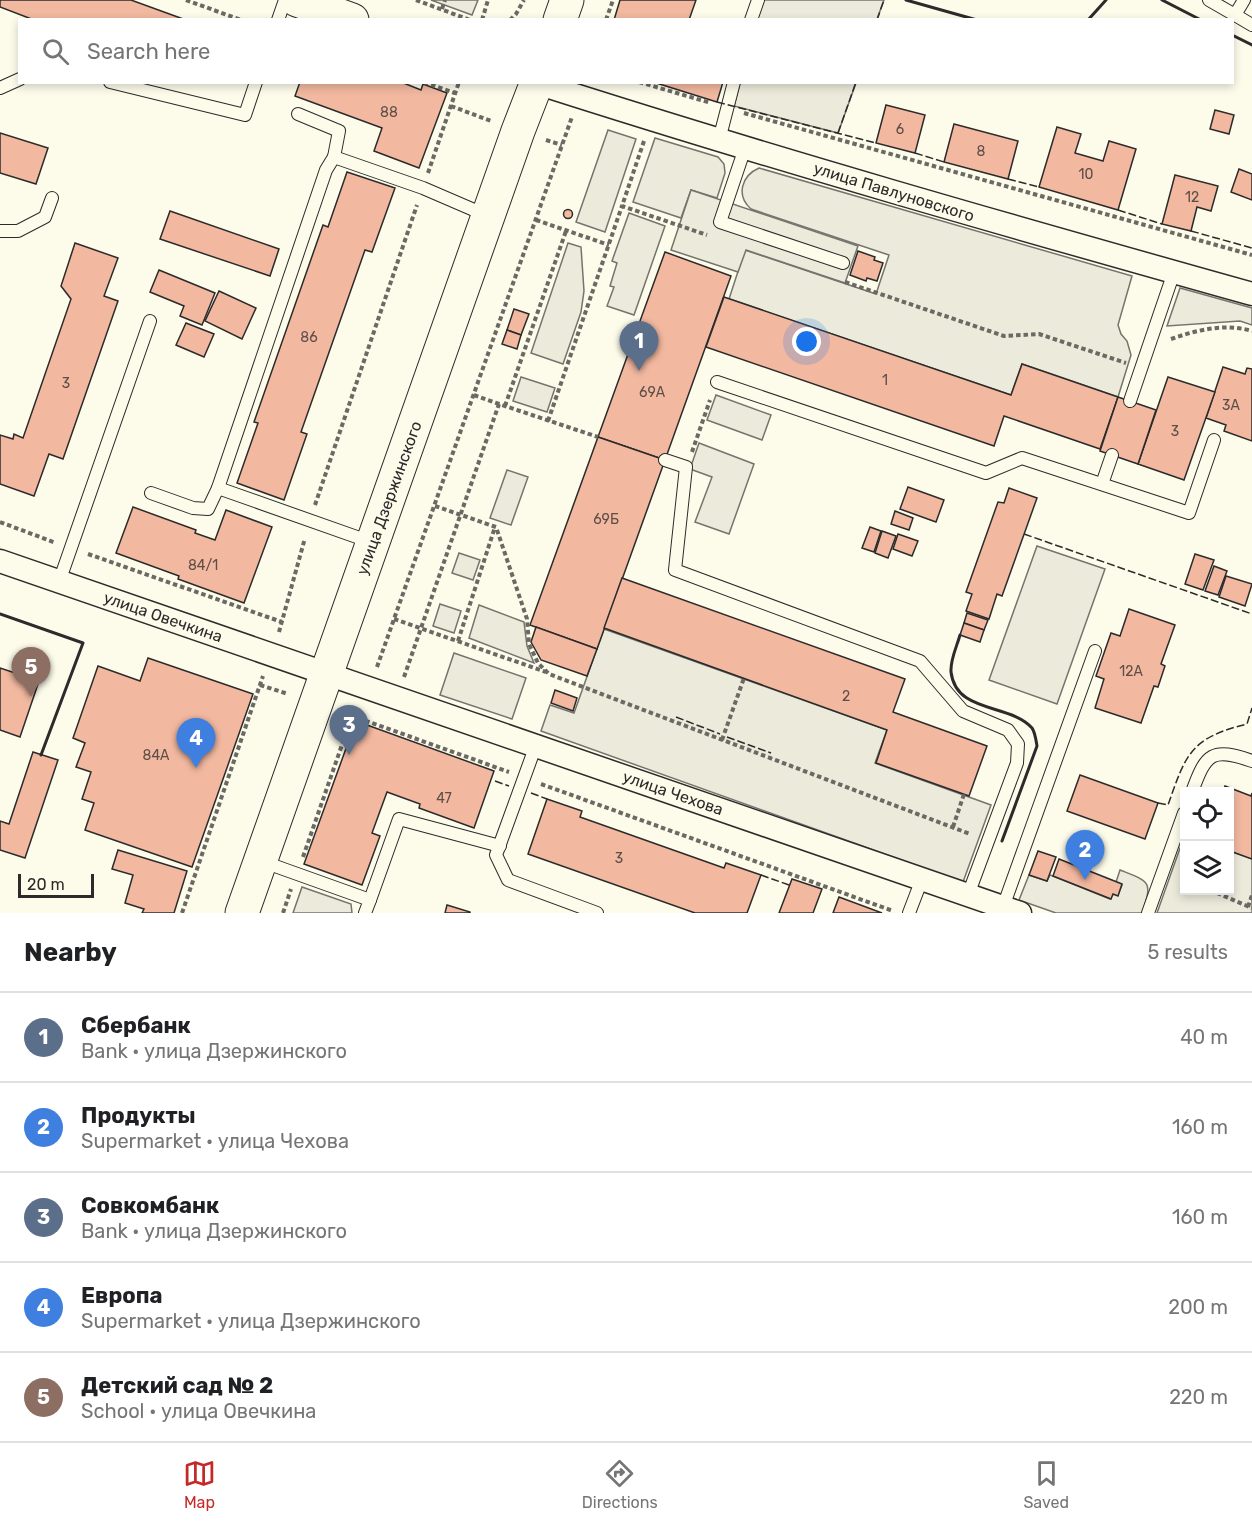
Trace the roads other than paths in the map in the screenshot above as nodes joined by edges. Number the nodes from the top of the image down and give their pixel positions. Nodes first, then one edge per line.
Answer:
1 (285, 0) edge
2 (297, 0) edge
3 (567, 0) edge
4 (758, 0) edge
5 (1209, 0) edge
6 (1244, 0) edge
7 (1235, 15) junction
8 (279, 18) edge
9 (346, 18) edge
10 (561, 18) edge
11 (752, 18) edge
12 (1252, 25) edge
13 (18, 80) edge
14 (118, 84) edge
15 (255, 84) edge
16 (537, 84) edge
17 (540, 84) edge
18 (734, 84) edge
19 (0, 88) edge
20 (297, 114) dead end
21 (718, 140) junction
22 (745, 148) junction
23 (334, 157) junction
24 (52, 198) dead end
25 (489, 216) junction
26 (0, 231) edge
27 (843, 263) dead end
28 (1174, 272) junction
29 (1252, 294) edge
30 (150, 321) dead end
31 (717, 382) dead end
32 (1130, 401) dead end
33 (1214, 440) dead end
34 (1112, 455) dead end
35 (665, 460) dead end
36 (1102, 484) junction
37 (218, 488) junction
38 (151, 493) dead end
39 (374, 542) junction
40 (0, 561) edge
41 (59, 582) junction
42 (1095, 651) dead end
43 (327, 673) junction
44 (536, 746) junction
45 (1252, 760) edge
46 (1194, 787) edge
47 (1180, 827) edge
48 (500, 846) junction
49 (260, 861) junction
50 (922, 879) junction
51 (968, 895) junction
52 (370, 900) junction
53 (1012, 910) edge
54 (242, 913) edge
55 (365, 913) edge
56 (597, 913) edge
57 (909, 913) edge
58 (1148, 913) edge

1 - 8 lane
2 - 9 main road
3 - 10 main road
4 - 11 lane
5 - 7 lane
6 - 7 lane
7 - 12 lane
13 - 19 lane
14 - 15 lane
16 - 25 main road, улица Дзержинского
17 - 21 street, улица Павлуновского
18 - 21 lane
20 - 23 lane
21 - 22 street, улица Павлуновского
22 - 27 lane
22 - 28 street, улица Павлуновского
23 - 25 lane
23 - 37 lane
24 - 26 lane
25 - 39 main road, улица Дзержинского
28 - 29 street, улица Павлуновского
28 - 32 lane
30 - 41 lane
31 - 36 lane
33 - 36 lane
34 - 36 lane
35 - 51 lane
37 - 38 lane
37 - 39 lane
39 - 43 main road, улица Дзержинского
40 - 41 street, улица Овечкина
41 - 43 street, улица Овечкина
42 - 53 lane
43 - 44 street, улица Чехова
43 - 49 main road, улица Дзержинского
44 - 48 lane
44 - 50 street, улица Чехова
45 - 46 lane
47 - 58 lane
48 - 52 lane
48 - 56 lane
49 - 52 lane
49 - 54 main road, улица Дзержинского
50 - 51 street, улица Чехова
50 - 57 lane
51 - 53 street, улица Чехова
52 - 55 lane

